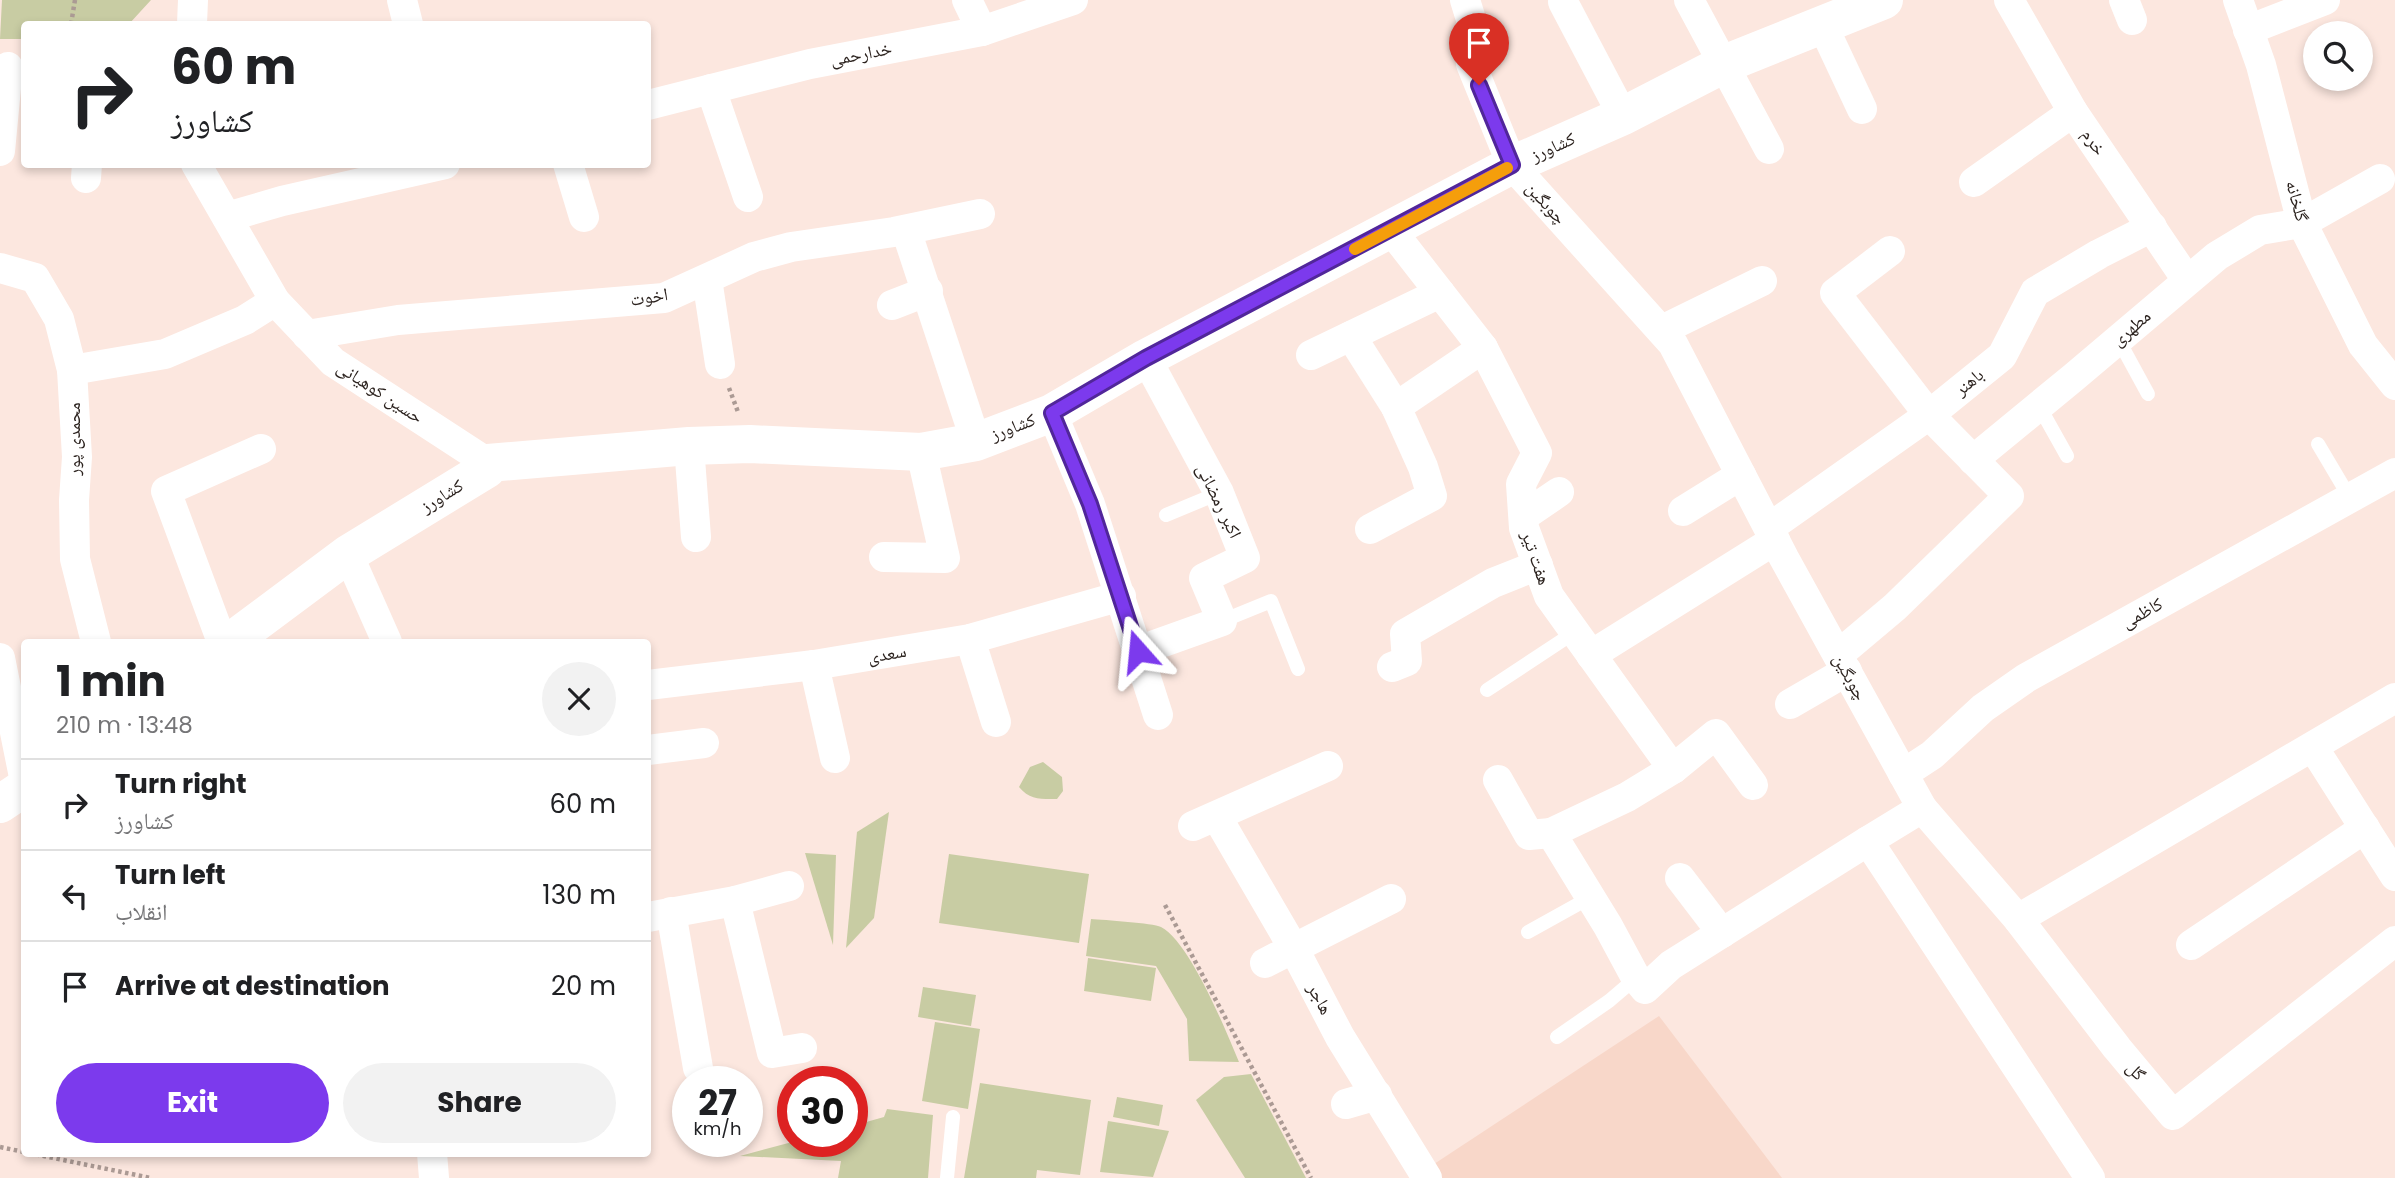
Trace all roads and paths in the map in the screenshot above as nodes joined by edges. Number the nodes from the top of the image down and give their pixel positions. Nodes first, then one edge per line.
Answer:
1 (75, 0) edge
2 (193, 0) edge
3 (402, 0) edge
4 (967, 0) edge
5 (1073, 0) edge
6 (1465, 0) edge
7 (1689, 0) edge
8 (1884, 0) edge
9 (2009, 0) edge
10 (2238, 0) edge
11 (2325, 0) edge
12 (1563, 2) dead end
13 (72, 21) edge
14 (192, 21) edge
15 (407, 21) edge
16 (1823, 26) junction
17 (2248, 30) junction
18 (982, 31) junction
19 (1722, 65) junction
20 (11, 67) edge
21 (711, 89) junction
22 (651, 104) edge
23 (1863, 109) dead end
24 (2073, 112) junction
25 (1623, 116) junction
26 (1769, 149) dead end
27 (0, 151) edge
28 (1512, 165) junction
29 (198, 168) edge
30 (414, 168) edge
31 (569, 168) edge
32 (338, 176) edge
33 (2380, 179) dead end
34 (1974, 182) dead end
35 (748, 197) dead end
36 (980, 214) dead end
37 (227, 217) junction
38 (584, 217) dead end
39 (2302, 223) junction
40 (2152, 227) junction
41 (906, 230) junction
42 (1391, 230) junction
43 (1890, 251) dead end
44 (0, 268) edge
45 (707, 279) junction
46 (2187, 280) junction
47 (1762, 281) dead end
48 (928, 291) junction
49 (1440, 293) junction
50 (275, 301) junction
51 (892, 305) dead end
52 (1662, 330) junction
53 (307, 335) junction
54 (1350, 337) junction
55 (2118, 339) junction
56 (1483, 348) junction
57 (1311, 355) dead end
58 (2385, 357) edge
59 (1146, 358) junction
60 (720, 364) joint
61 (72, 370) junction
62 (2395, 385) edge
63 (2148, 394) dead end
64 (2039, 406) junction
65 (1396, 407) junction
66 (1052, 413) junction
67 (1929, 415) junction
68 (976, 442) junction
69 (750, 444) junction
70 (2318, 444) dead end
71 (688, 446) junction
72 (261, 449) dead end
73 (921, 452) junction
74 (2067, 457) dead end
75 (1973, 460) junction
76 (488, 463) junction
77 (2395, 473) edge
78 (1741, 475) junction
79 (1559, 492) dead end
80 (1219, 493) junction
81 (2350, 498) junction
82 (1683, 511) dead end
83 (1166, 515) dead end
84 (1524, 516) junction
85 (1370, 529) dead end
86 (1772, 534) junction
87 (696, 537) dead end
88 (348, 554) junction
89 (884, 557) dead end
90 (1538, 565) junction
91 (1121, 596) junction
92 (1222, 621) junction
93 (95, 639) edge
94 (221, 639) edge
95 (234, 639) edge
96 (386, 639) edge
97 (970, 639) junction
98 (1583, 643) junction
99 (1138, 651) junction
100 (0, 658) edge
101 (1842, 663) junction
102 (814, 665) junction
103 (1392, 667) dead end
104 (1298, 669) dead end
105 (651, 685) edge
106 (1487, 690) dead end
107 (2395, 698) edge
108 (1790, 704) dead end
109 (1157, 715) dead end
110 (996, 722) dead end
111 (704, 743) dead end
112 (2313, 747) junction
113 (651, 750) edge
114 (835, 758) dead end
115 (21, 762) edge
116 (1328, 766) dead end
117 (1673, 769) junction
118 (1903, 774) junction
119 (1498, 780) dead end
120 (1753, 785) dead end
121 (21, 790) edge
122 (0, 804) edge
123 (1922, 808) junction
124 (2365, 828) junction
125 (1551, 833) junction
126 (1868, 841) junction
127 (2395, 876) edge
128 (1680, 878) dead end
129 (789, 886) dead end
130 (1591, 897) junction
131 (1391, 899) dead end
132 (734, 901) junction
133 (1165, 905) dead end
134 (659, 915) edge
135 (2018, 919) junction
136 (1528, 932) dead end
137 (1722, 933) junction
138 (2395, 942) edge
139 (2191, 944) dead end
140 (1294, 949) junction
141 (1265, 963) dead end
142 (1636, 978) junction
143 (1557, 1037) dead end
144 (802, 1048) dead end
145 (697, 1066) edge
146 (1377, 1095) junction
147 (1346, 1104) dead end
148 (953, 1117) dead end
149 (0, 1147) edge
150 (21, 1152) edge
151 (47, 1157) edge
152 (432, 1157) edge
153 (151, 1178) edge
154 (434, 1178) edge
155 (947, 1178) edge
156 (1311, 1178) edge
157 (1427, 1178) edge
158 (2090, 1178) edge

1 - 13 path
2 - 14 street
3 - 15 street
4 - 18 street
5 - 18 street, خدارحمی
6 - 28 street
7 - 19 street
8 - 16 street, کشاورز
9 - 24 street, خرم
10 - 17 street, گلخانه
11 - 17 street
12 - 25 street
16 - 19 street, کشاورز
16 - 23 street
17 - 39 street, گلخانه
18 - 21 street, خدارحمی
19 - 25 street, کشاورز
19 - 26 street
20 - 27 street
21 - 22 street, خدارحمی
21 - 35 street
24 - 34 street
24 - 40 street, خرم
25 - 28 street, کشاورز
28 - 42 street, کشاورز
28 - 52 street, چوبگین
29 - 37 street, حسین کوهیانی
30 - 32 street
31 - 38 street
32 - 37 street
33 - 39 street, مطهری
36 - 41 street, اخوت
37 - 50 street, حسین کوهیانی
39 - 46 street, مطهری
39 - 58 street, گلخانه
40 - 46 street, خرم
40 - 67 street, باهنر
41 - 45 street, اخوت
41 - 48 street
42 - 49 street, هفت تیر
42 - 59 street, کشاورز
43 - 67 street
44 - 61 street, محمدی پور
45 - 53 street, اخوت
45 - 60 street
46 - 55 street, مطهری
47 - 52 street
48 - 51 street
48 - 68 street
49 - 54 street
49 - 56 street, هفت تیر
50 - 53 street, حسین کوهیانی
50 - 61 street
52 - 78 street, چوبگین
53 - 76 street, حسین کوهیانی
54 - 57 street
54 - 65 street
55 - 63 lane
55 - 64 street, مطهری
56 - 65 street
56 - 84 street, هفت تیر
58 - 62 street, گلخانه
59 - 66 street, کشاورز
59 - 80 street, اکبر رمضانی
60 - 69 path
61 - 93 street, محمدی پور
64 - 74 lane
64 - 75 street, مطهری
65 - 85 street
66 - 68 street, کشاورز
66 - 91 street
67 - 75 street
67 - 86 street, باهنر
68 - 73 street, کشاورز
69 - 71 street, کشاورز
69 - 73 street, کشاورز
70 - 81 lane
71 - 76 street, کشاورز
71 - 87 street
72 - 94 street
73 - 89 street
75 - 101 street
76 - 88 street, کشاورز
77 - 81 street, کاظمی
78 - 82 street
78 - 86 street, چوبگین
79 - 84 street
80 - 83 lane
80 - 92 street, اکبر رمضانی
81 - 118 street, کاظمی
84 - 90 street, هفت تیر
86 - 98 street, باهنر
86 - 101 street, چوبگین
88 - 95 street, کشاورز
88 - 96 street
90 - 98 street, هفت تیر
90 - 103 street
91 - 97 street, سعدی
91 - 99 street
92 - 99 street
92 - 104 lane
97 - 102 street, سعدی
97 - 110 street
98 - 106 lane
98 - 117 street, هفت تیر
99 - 109 street
100 - 115 street
101 - 108 street
101 - 118 street, چوبگین
102 - 105 street, سعدی
102 - 114 street
107 - 112 street
111 - 113 street
112 - 124 street
112 - 135 street
116 - 140 street, هاجر
117 - 120 street
117 - 125 street
118 - 123 street, چوبگین
119 - 125 street
121 - 122 street
123 - 126 street
123 - 135 street, گل
124 - 127 street
124 - 139 street
125 - 130 street
126 - 137 street
126 - 158 street
128 - 137 street
129 - 132 street
130 - 136 lane
130 - 142 street
131 - 140 street
132 - 134 street
132 - 144 street
133 - 156 path
134 - 145 street
135 - 138 street, گل
137 - 142 street
140 - 141 street
140 - 146 street, هاجر
142 - 143 lane
146 - 147 street
146 - 157 street, هاجر
148 - 155 lane
149 - 150 path
151 - 153 path
152 - 154 street

